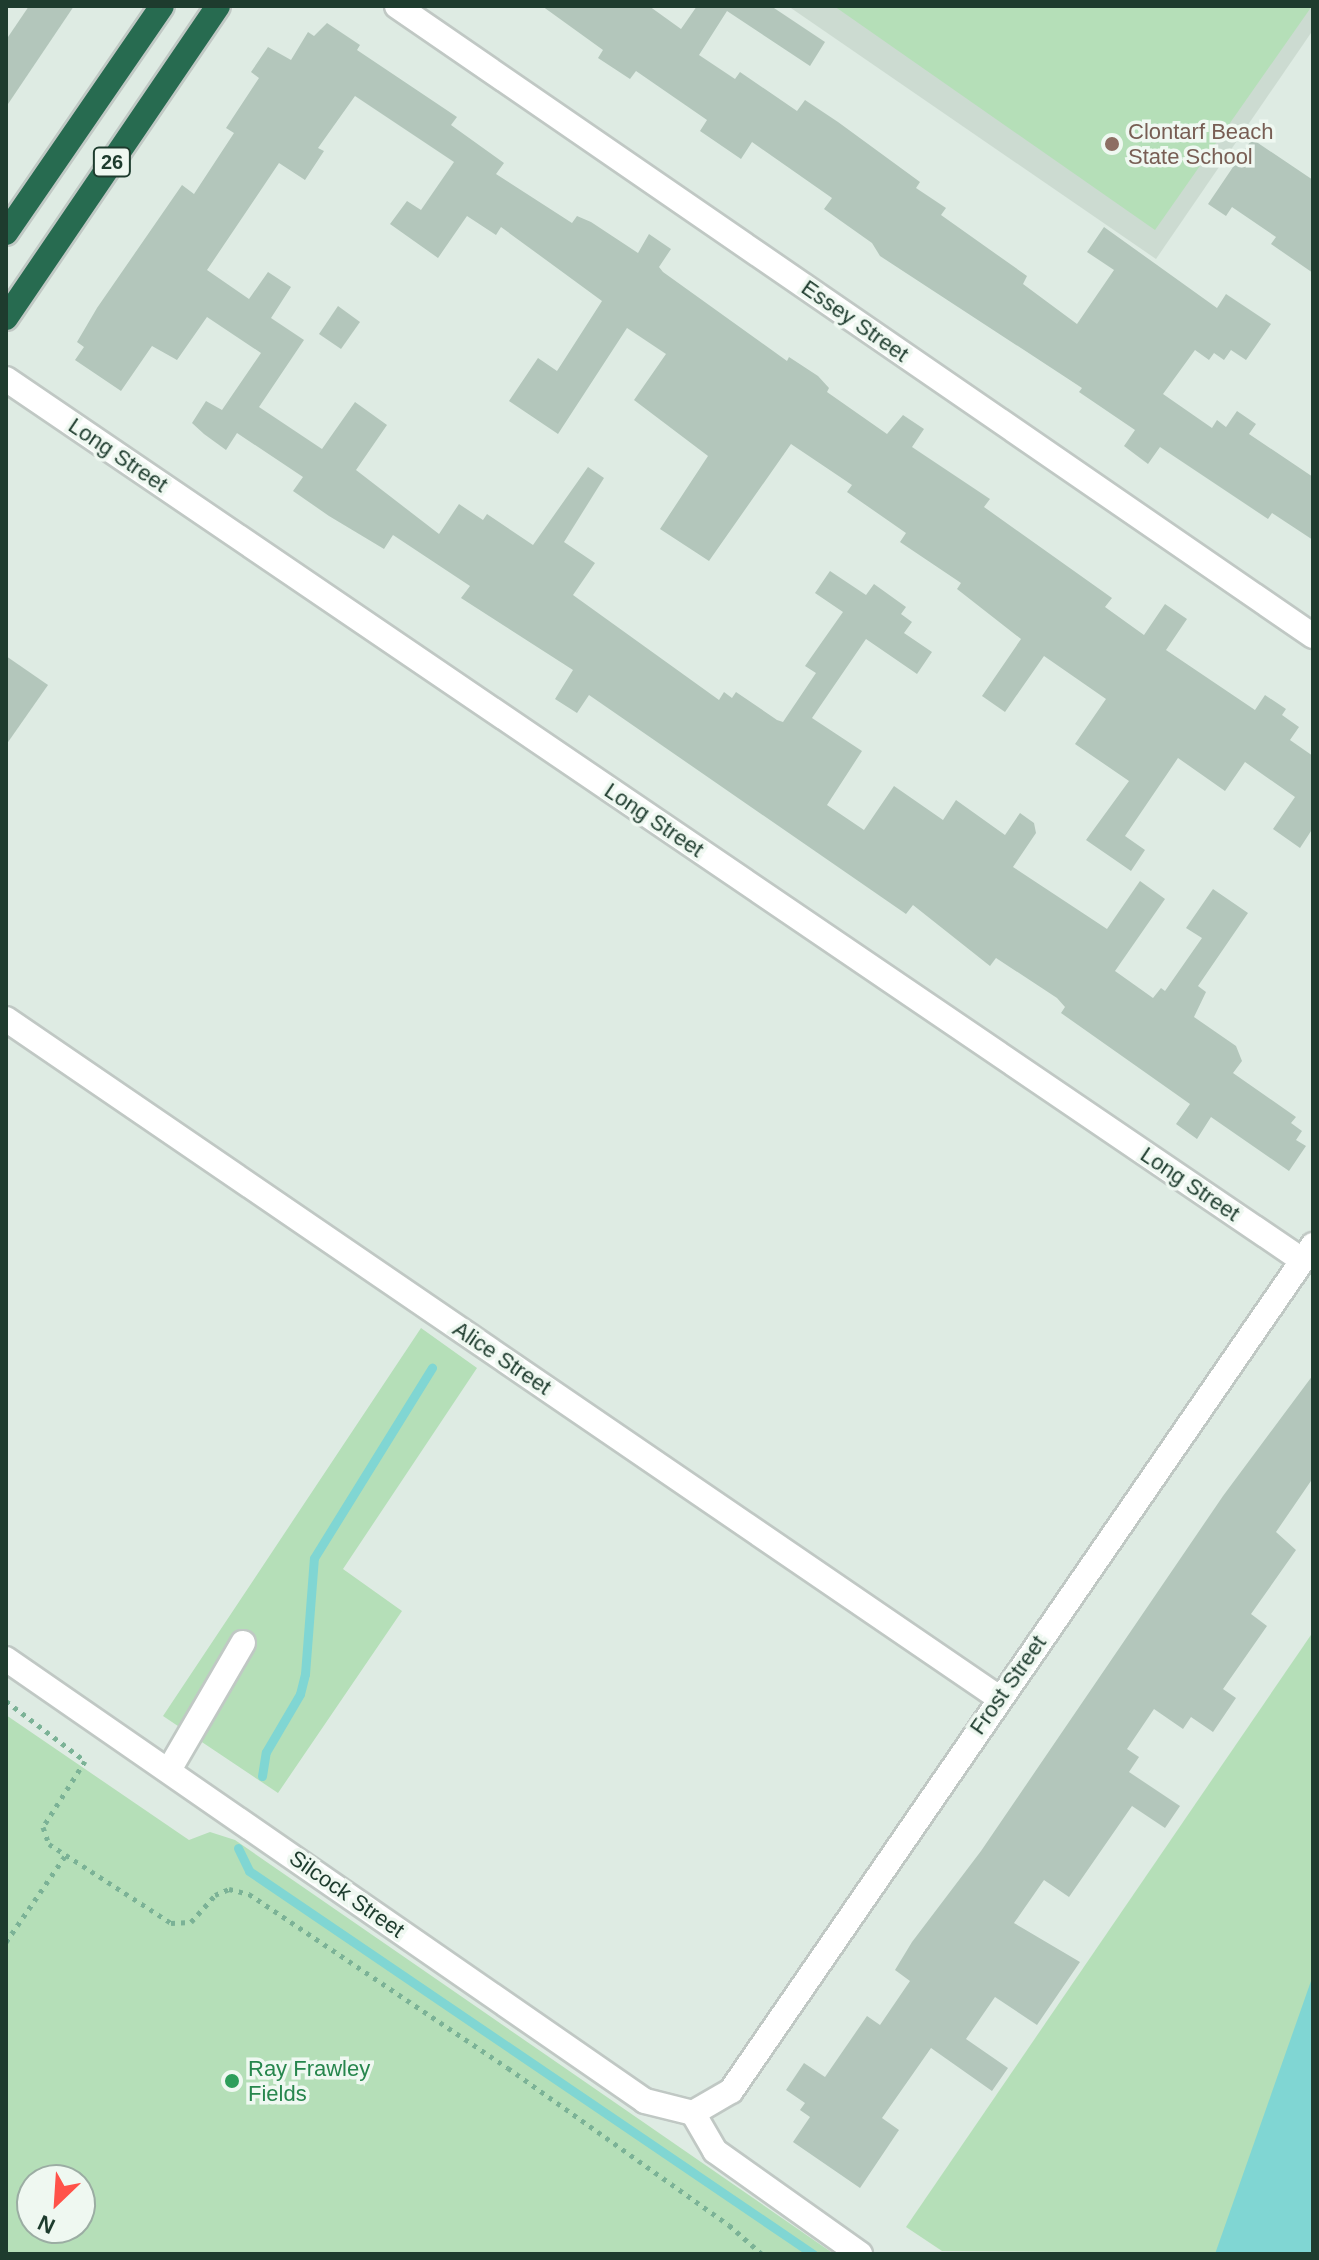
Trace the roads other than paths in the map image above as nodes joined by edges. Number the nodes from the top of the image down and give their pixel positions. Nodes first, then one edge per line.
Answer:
1 (162, 6) edge
2 (218, 6) edge
3 (397, 6) edge
4 (6, 233) edge
5 (6, 318) edge
6 (6, 379) edge
7 (1313, 636) edge
8 (6, 1019) edge
9 (1308, 1253) edge
10 (243, 1643) dead end
11 (6, 1659) edge
12 (999, 1698) junction
13 (169, 1770) junction
14 (693, 2113) junction
15 (860, 2254) edge

1 - 4 highway, 26
2 - 5 highway, 26
3 - 7 street, Essey Street
6 - 9 street, Long Street
8 - 12 street, Alice Street
9 - 12 street, Frost Street
10 - 13 street
11 - 13 street, Silcock Street
12 - 14 street, Frost Street
13 - 14 street, Silcock Street
14 - 15 street

